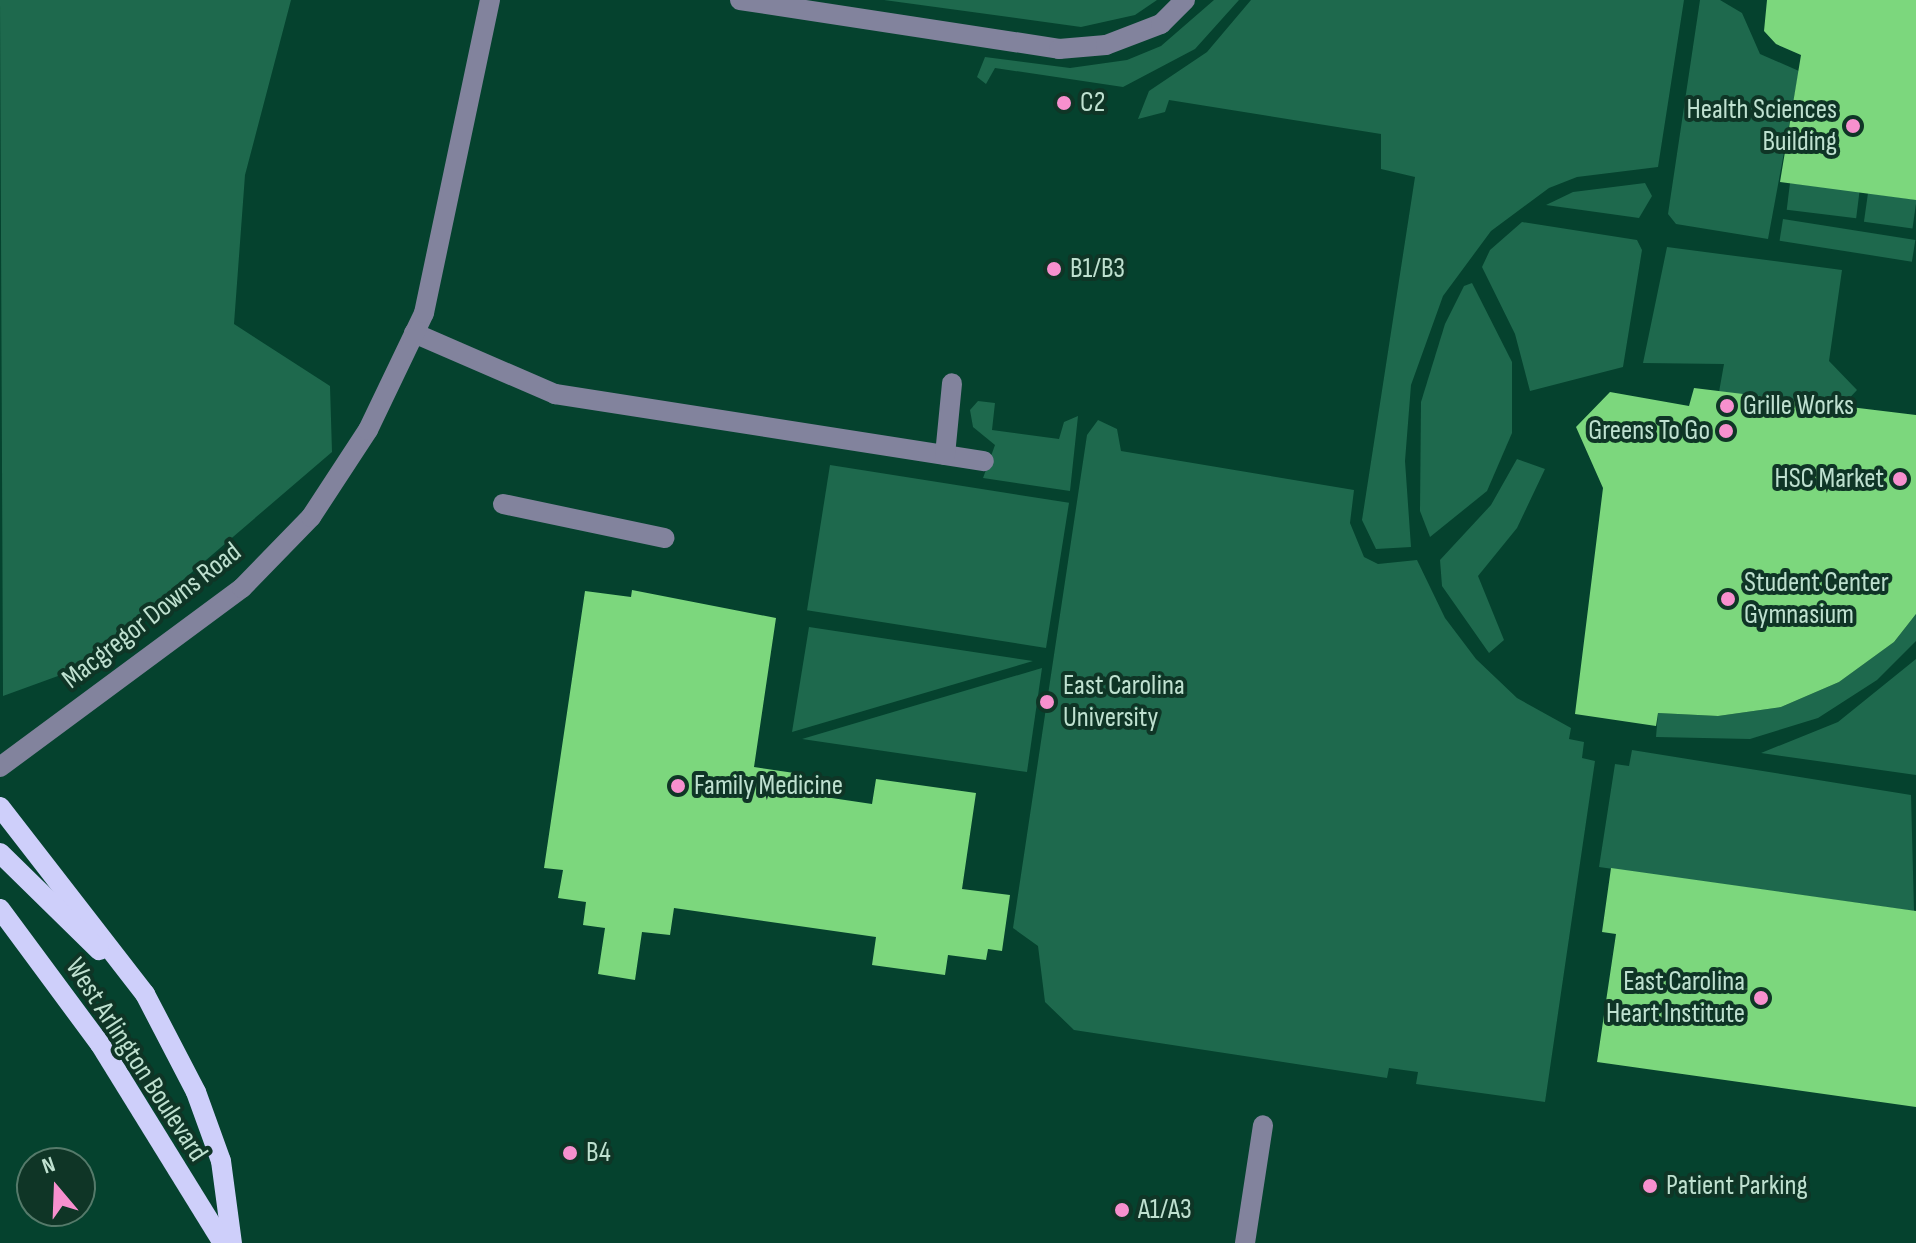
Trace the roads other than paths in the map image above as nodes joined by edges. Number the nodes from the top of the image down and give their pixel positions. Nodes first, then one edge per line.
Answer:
1 (490, 0) edge
2 (740, 0) edge
3 (1185, 0) edge
4 (414, 333) junction
5 (952, 383) dead end
6 (945, 455) junction
7 (984, 461) dead end
8 (503, 504) dead end
9 (664, 538) dead end
10 (0, 767) edge
11 (0, 807) edge
12 (0, 853) edge
13 (0, 909) edge
14 (145, 994) junction
15 (1263, 1125) dead end
16 (223, 1243) edge
17 (232, 1243) edge
18 (1245, 1243) edge

1 - 4 street, Macgregor Downs Road
2 - 3 street
4 - 6 street
4 - 10 street, Macgregor Downs Road
5 - 6 street
6 - 7 street
8 - 9 street
11 - 14 main road, West Arlington Boulevard
12 - 14 main road
13 - 16 main road, West Arlington Boulevard
14 - 17 main road, West Arlington Boulevard
15 - 18 street

